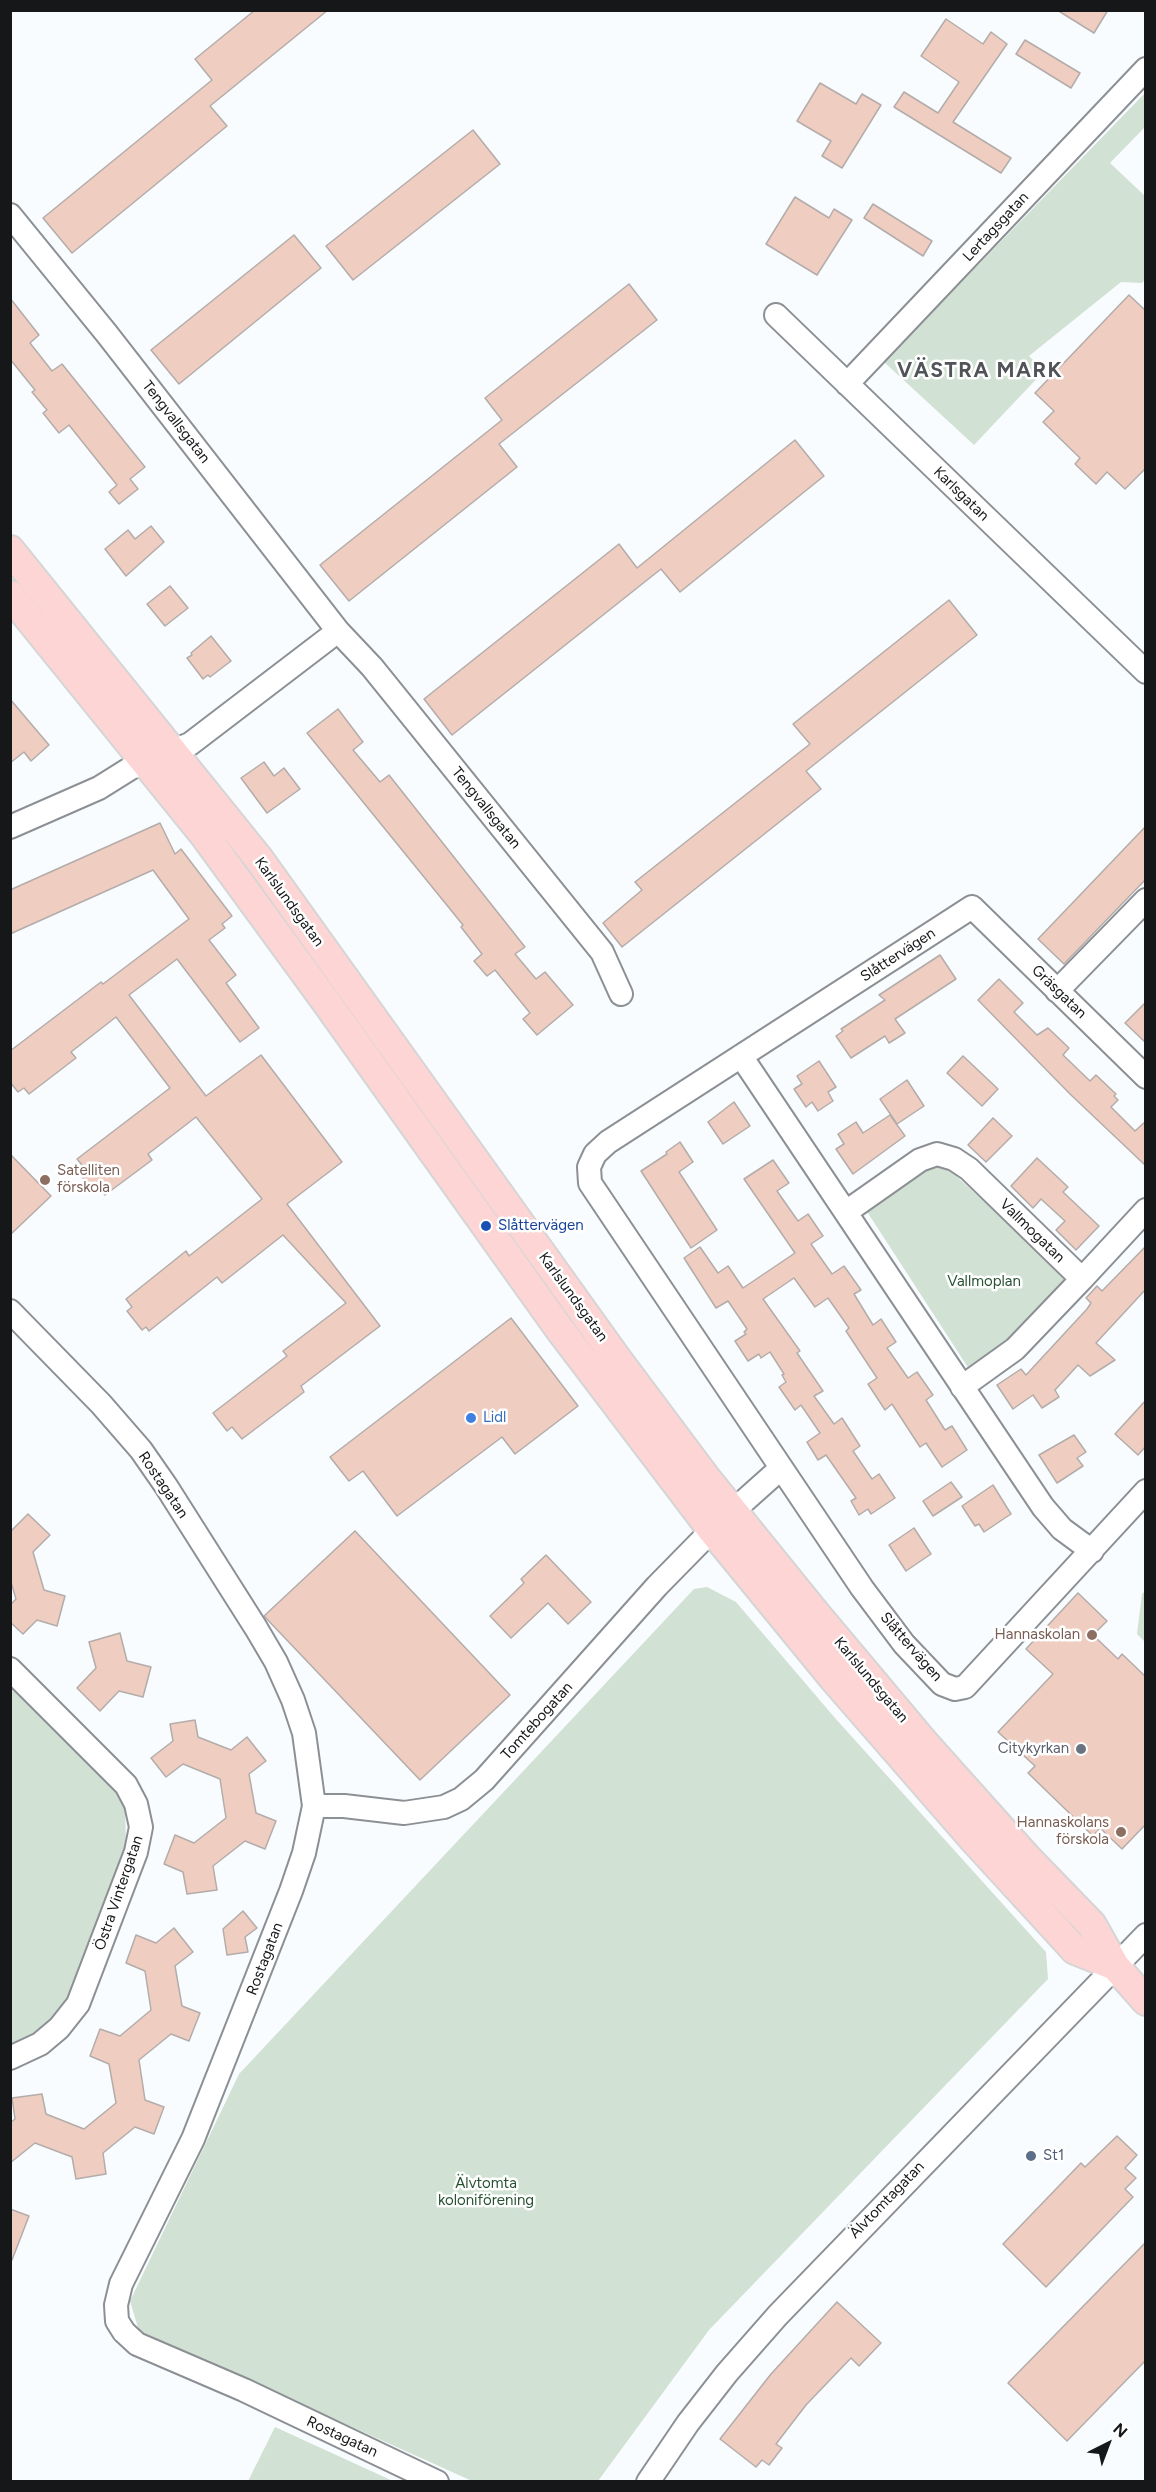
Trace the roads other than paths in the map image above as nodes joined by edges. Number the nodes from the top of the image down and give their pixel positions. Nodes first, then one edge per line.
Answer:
1 (1146, 69) edge
2 (10, 215) edge
3 (776, 315) dead end
4 (847, 384) junction
5 (10, 550) edge
6 (10, 595) edge
7 (338, 631) junction
8 (1146, 672) edge
9 (174, 751) junction
10 (146, 762) junction
11 (10, 827) edge
12 (1146, 900) edge
13 (972, 907) joint
14 (1057, 991) junction
15 (621, 994) dead end
16 (741, 1056) junction
17 (1145, 1076) edge
18 (1146, 1210) edge
19 (846, 1212) junction
20 (1082, 1280) junction
21 (10, 1311) edge
22 (962, 1387) junction
23 (780, 1468) junction
24 (1146, 1491) edge
25 (733, 1511) junction
26 (712, 1530) junction
27 (1092, 1551) junction
28 (10, 1670) edge
29 (314, 1806) junction
30 (1146, 1935) edge
31 (1115, 1966) junction
32 (1146, 2001) edge
33 (10, 2058) edge
34 (437, 2481) edge
35 (648, 2481) edge

1 - 4 street, Lertagsgatan
2 - 7 street, Tengvallsgatan
3 - 4 street, Karlsgatan
4 - 8 street, Karlsgatan
5 - 9 main road, Karlslundsgatan
6 - 10 main road, Karlslundsgatan
7 - 9 street
7 - 15 street, Tengvallsgatan
9 - 10 main road
9 - 25 main road, Karlslundsgatan
10 - 11 street
10 - 26 main road, Karlslundsgatan
12 - 14 street
13 - 14 street, Gräsgatan
13 - 16 street, Slåttervägen
14 - 17 street, Gräsgatan
16 - 19 street
16 - 23 street, Slåttervägen
18 - 20 street
19 - 20 street, Vallmogatan
19 - 22 street
20 - 22 street
21 - 29 street, Rostagatan
22 - 27 street
23 - 25 street
23 - 27 street, Slåttervägen
24 - 27 street, Slåttervägen
25 - 26 main road
25 - 31 main road, Karlslundsgatan
26 - 29 street, Tomtebogatan
26 - 31 main road, Karlslundsgatan
28 - 33 street, Östra Vintergatan
29 - 34 street, Rostagatan
30 - 31 street, Älvtomtagatan
31 - 32 main road, Karlslundsgatan
31 - 35 street, Älvtomtagatan

